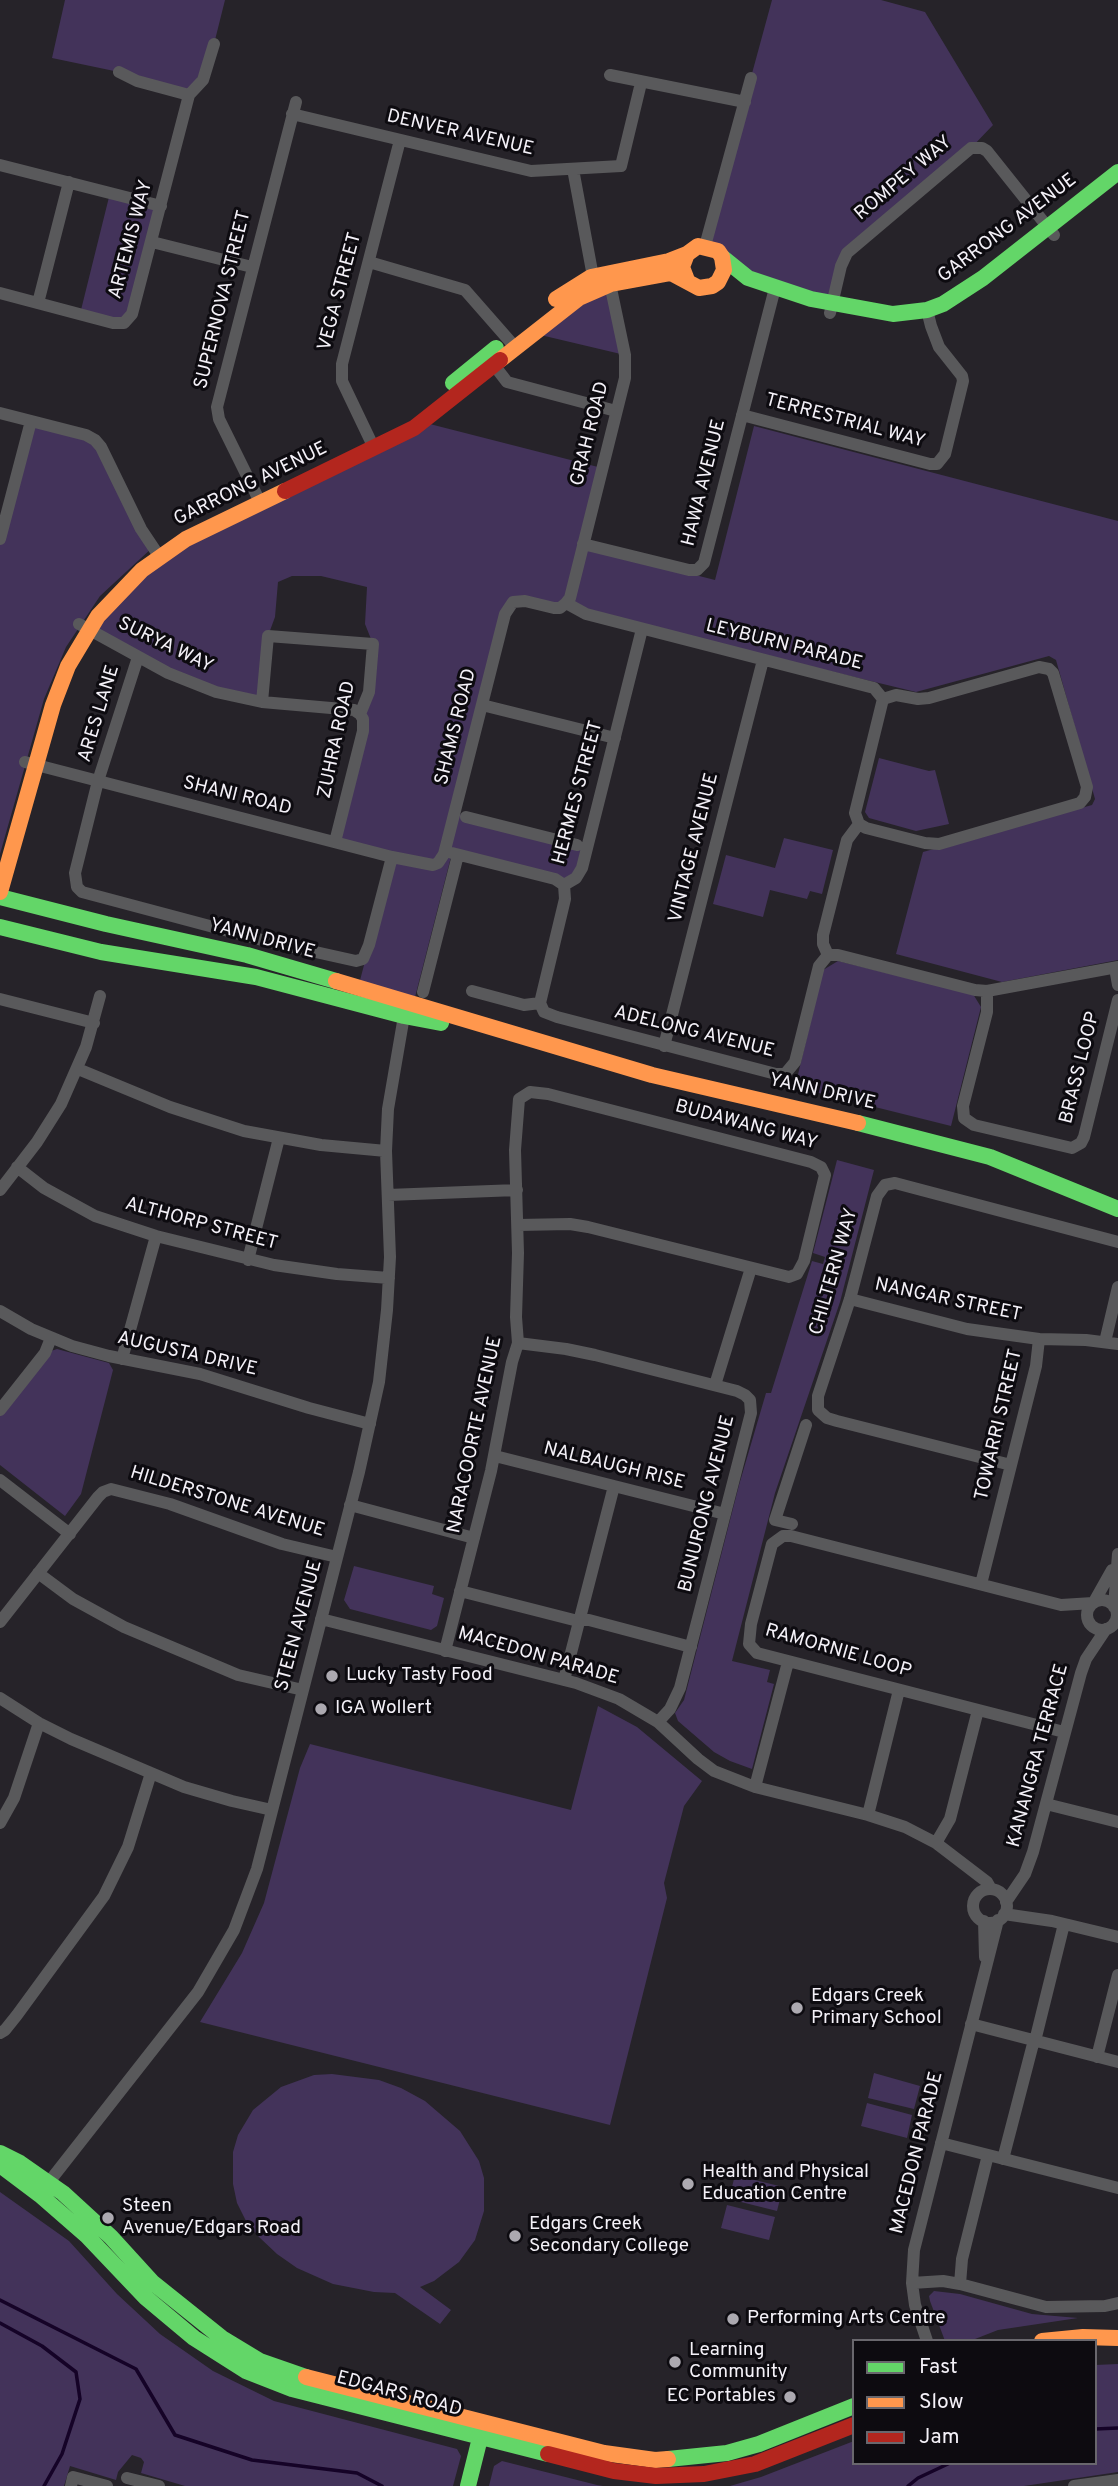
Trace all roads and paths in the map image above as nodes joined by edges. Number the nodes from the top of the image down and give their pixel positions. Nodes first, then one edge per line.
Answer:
1 (214, 44) dead end
2 (119, 72) dead end
3 (610, 75) dead end
4 (751, 78) dead end
5 (641, 83) junction
6 (189, 95) junction
7 (745, 102) junction
8 (294, 108) joint
9 (400, 140) junction
10 (0, 165) edge
11 (573, 169) junction
12 (1118, 172) edge
13 (69, 183) junction
14 (1118, 187) edge
15 (160, 206) junction
16 (1050, 231) junction
17 (152, 242) junction
18 (705, 246) junction
19 (687, 254) junction
20 (722, 257) junction
21 (369, 262) junction
22 (252, 267) junction
23 (687, 280) junction
24 (602, 281) junction
25 (718, 282) junction
26 (0, 293) edge
27 (773, 293) junction
28 (38, 303) junction
29 (831, 308) junction
30 (929, 315) junction
31 (511, 343) junction
32 (494, 365) junction
33 (617, 411) junction
34 (0, 413) edge
35 (742, 415) junction
36 (31, 421) junction
37 (372, 444) junction
38 (258, 497) junction
39 (0, 539) edge
40 (583, 544) junction
41 (156, 552) junction
42 (513, 602) joint
43 (566, 603) junction
44 (84, 627) junction
45 (642, 629) junction
46 (138, 657) junction
47 (763, 660) junction
48 (883, 699) junction
49 (262, 702) junction
50 (482, 705) junction
51 (360, 714) junction
52 (615, 738) junction
53 (30, 764) junction
54 (98, 781) junction
55 (466, 817) dead end
56 (859, 824) junction
57 (335, 842) junction
58 (577, 845) dead end
59 (0, 854) edge
60 (447, 856) junction
61 (392, 857) junction
62 (564, 886) junction
63 (0, 895) edge
64 (0, 927) edge
65 (828, 955) junction
66 (1116, 968) edge
67 (1118, 985) edge
68 (472, 991) dead end
69 (987, 991) junction
70 (423, 992) dead end
71 (100, 996) dead end
72 (0, 999) edge
73 (1118, 1000) edge
74 (540, 1003) junction
75 (404, 1016) junction
76 (94, 1023) junction
77 (510, 1034) junction
78 (664, 1046) junction
79 (78, 1069) junction
80 (279, 1138) junction
81 (386, 1151) junction
82 (17, 1167) junction
83 (0, 1190) edge
84 (517, 1190) junction
85 (388, 1195) junction
86 (1118, 1209) edge
87 (518, 1224) junction
88 (156, 1236) junction
89 (1118, 1242) edge
90 (248, 1260) junction
91 (751, 1268) junction
92 (389, 1278) junction
93 (1118, 1287) edge
94 (850, 1299) junction
95 (0, 1311) edge
96 (51, 1338) junction
97 (1039, 1339) junction
98 (518, 1343) junction
99 (1112, 1343) edge
100 (122, 1359) junction
101 (715, 1385) junction
102 (0, 1410) edge
103 (370, 1424) junction
104 (806, 1425) dead end
105 (495, 1456) junction
106 (1011, 1465) junction
107 (0, 1480) edge
108 (614, 1486) junction
109 (350, 1505) junction
110 (725, 1514) junction
111 (792, 1524) dead end
112 (70, 1534) junction
113 (474, 1538) junction
114 (337, 1557) junction
115 (1117, 1559) edge
116 (38, 1573) junction
117 (981, 1584) junction
118 (460, 1591) junction
119 (1094, 1603) junction
120 (1061, 1605) junction
121 (1116, 1609) edge
122 (321, 1619) junction
123 (580, 1620) junction
124 (0, 1622) edge
125 (1089, 1622) junction
126 (1112, 1627) edge
127 (691, 1647) junction
128 (445, 1651) junction
129 (1086, 1659) junction
130 (788, 1661) junction
131 (564, 1680) junction
132 (303, 1690) junction
133 (899, 1690) junction
134 (0, 1698) edge
135 (978, 1710) junction
136 (39, 1723) junction
137 (658, 1723) junction
138 (1064, 1732) junction
139 (151, 1773) junction
140 (755, 1787) junction
141 (1046, 1804) junction
142 (272, 1810) junction
143 (868, 1815) junction
144 (1118, 1822) edge
145 (0, 1823) edge
146 (936, 1843) junction
147 (958, 1861) junction
148 (1029, 1863) junction
149 (993, 1889) junction
150 (977, 1895) junction
151 (1003, 1912) junction
152 (984, 1921) junction
153 (1065, 1924) junction
154 (1118, 1937) edge
155 (984, 1975) junction
156 (1118, 1975) edge
157 (971, 2024) junction
158 (0, 2033) edge
159 (1034, 2041) junction
160 (1097, 2057) junction
161 (1118, 2062) edge
162 (941, 2143) junction
163 (0, 2153) edge
164 (988, 2155) junction
165 (1003, 2159) junction
166 (0, 2165) edge
167 (44, 2188) junction
168 (1118, 2189) edge
169 (912, 2283) junction
170 (960, 2284) junction
171 (1118, 2303) edge
172 (1118, 2338) edge
173 (926, 2339) edge
174 (1062, 2339) edge
175 (1097, 2346) edge
176 (1118, 2346) edge
177 (852, 2407) edge
178 (852, 2426) edge
179 (485, 2434) junction
180 (127, 2478) dead end
181 (1118, 2480) edge
182 (71, 2486) edge
183 (107, 2486) edge
184 (159, 2486) edge
185 (468, 2486) edge
186 (476, 2486) edge
187 (1074, 2486) edge

1 - 6 street, ARTEMIS WAY
2 - 6 street
3 - 5 street
4 - 7 street
5 - 7 street
5 - 11 street, DENVER AVENUE
6 - 15 street, ARTEMIS WAY
7 - 18 street
8 - 9 street, DENVER AVENUE
8 - 22 street, SUPERNOVA STREET
9 - 11 street, DENVER AVENUE
9 - 21 street, VEGA STREET
10 - 13 street
11 - 24 street, GRAH ROAD
12 - 16 street, GARRONG AVENUE
13 - 15 street
13 - 28 street
14 - 16 street, GARRONG AVENUE
15 - 17 street, ARTEMIS WAY
16 - 29 street, ROMPEY WAY
16 - 30 street, GARRONG AVENUE
17 - 22 street
17 - 28 street, ARTEMIS WAY
18 - 19 street
18 - 20 street
19 - 23 street
19 - 24 street, GARRONG AVENUE
20 - 25 street
20 - 27 street, GARRONG AVENUE
21 - 31 street
21 - 37 street, VEGA STREET
22 - 38 street, SUPERNOVA STREET
23 - 24 street, GARRONG AVENUE
23 - 25 street
24 - 31 street, GARRONG AVENUE
24 - 33 street, GRAH ROAD
25 - 27 street, GARRONG AVENUE
26 - 28 street, ARTEMIS WAY
27 - 29 street, GARRONG AVENUE
27 - 35 street, HAWA AVENUE
29 - 30 street, GARRONG AVENUE
30 - 35 street, TERRESTRIAL WAY
31 - 32 street, GARRONG AVENUE
31 - 37 street, GARRONG AVENUE
32 - 33 street
32 - 37 street, GARRONG AVENUE
33 - 40 street, GRAH ROAD
34 - 36 street
35 - 40 street, HAWA AVENUE
36 - 39 street
36 - 41 street
37 - 38 street, GARRONG AVENUE
38 - 41 street, GARRONG AVENUE
40 - 43 street, GRAH ROAD
41 - 44 street, GARRONG AVENUE
42 - 43 street, LEYBURN PARADE
42 - 50 street, SHAMS ROAD
43 - 45 street, LEYBURN PARADE
44 - 46 street, SURYA WAY
44 - 53 street, GARRONG AVENUE
45 - 47 street, LEYBURN PARADE
45 - 52 street, HERMES STREET
46 - 49 street, SURYA WAY
46 - 54 street, ARES LANE
47 - 48 street, LEYBURN PARADE
47 - 78 street, VINTAGE AVENUE
48 - 56 street, ADELONG AVENUE
48 - 56 street, LEYBURN PARADE
49 - 51 street, SURYA WAY
49 - 51 street, ZUHRA ROAD
50 - 52 street
50 - 60 street, SHAMS ROAD
51 - 57 street, ZUHRA ROAD
52 - 62 street, HERMES STREET
53 - 54 street, SHANI ROAD
53 - 59 street, GARRONG AVENUE
53 - 63 street, GARRONG AVENUE
54 - 57 street, SHANI ROAD
54 - 61 street, ARES LANE
55 - 58 street
56 - 65 street, ADELONG AVENUE
57 - 61 street, SHANI ROAD
60 - 61 street, SHANI ROAD
60 - 62 street, SHANI ROAD
60 - 70 street, SHAMS ROAD
62 - 74 street, HERMES STREET
63 - 77 street, YANN DRIVE
64 - 75 street, YANN DRIVE
65 - 69 street
65 - 78 street, ADELONG AVENUE
66 - 67 street
66 - 69 street
68 - 74 street
69 - 73 street, BRASS LOOP
71 - 76 street
72 - 76 street
74 - 78 street, ADELONG AVENUE
75 - 77 street, YANN DRIVE
75 - 81 street, STEEN AVENUE
76 - 79 street
77 - 86 street, YANN DRIVE
79 - 80 street
79 - 82 street
80 - 81 street
80 - 90 street
81 - 85 street, STEEN AVENUE
82 - 83 street
82 - 88 street, ALTHORP STREET
84 - 85 street
84 - 87 street, BUDAWANG WAY
84 - 91 street, BUDAWANG WAY
85 - 92 street, STEEN AVENUE
87 - 91 street, BUDAWANG WAY
87 - 98 street, NARACOORTE AVENUE
88 - 90 street, ALTHORP STREET
88 - 100 street
89 - 94 street, CHILTERN WAY
90 - 92 street, ALTHORP STREET
91 - 101 street
92 - 103 street, STEEN AVENUE
93 - 99 street
94 - 97 street, NANGAR STREET
94 - 106 street, CHILTERN WAY
95 - 96 street, AUGUSTA DRIVE
96 - 100 street, AUGUSTA DRIVE
96 - 102 street
97 - 99 street, TOWARRI STREET
97 - 106 street, TOWARRI STREET
98 - 101 street, BUNURONG AVENUE
98 - 105 street, NARACOORTE AVENUE
100 - 103 street, AUGUSTA DRIVE
101 - 110 street, BUNURONG AVENUE
103 - 109 street, STEEN AVENUE
104 - 111 street
105 - 108 street, NALBAUGH RISE
105 - 113 street, NARACOORTE AVENUE
106 - 117 street, TOWARRI STREET
107 - 112 street
108 - 110 street, NALBAUGH RISE
108 - 123 street
109 - 113 street
109 - 114 street, STEEN AVENUE
110 - 127 street, BUNURONG AVENUE
112 - 114 street, HILDERSTONE AVENUE
112 - 116 street, HILDERSTONE AVENUE
113 - 118 street, NARACOORTE AVENUE
114 - 122 street, STEEN AVENUE
115 - 119 street
115 - 121 street
116 - 124 street, HILDERSTONE AVENUE
116 - 132 street
117 - 120 street, RAMORNIE LOOP
117 - 130 street, RAMORNIE LOOP
118 - 123 street
118 - 128 street, NARACOORTE AVENUE
119 - 120 street, RAMORNIE LOOP
119 - 121 street
119 - 125 street
120 - 125 street, RAMORNIE LOOP
121 - 126 street
122 - 128 street, MACEDON PARADE
122 - 132 street, STEEN AVENUE
123 - 127 street
123 - 131 street
125 - 126 street
125 - 129 street, KANANGRA TERRACE
126 - 129 street, KANANGRA TERRACE
127 - 137 street, BUNURONG AVENUE
128 - 131 street, MACEDON PARADE
129 - 138 street, KANANGRA TERRACE
130 - 133 street, RAMORNIE LOOP
130 - 140 street
131 - 137 street, MACEDON PARADE
132 - 142 street, STEEN AVENUE
133 - 135 street, RAMORNIE LOOP
133 - 143 street
134 - 136 street
135 - 138 street, RAMORNIE LOOP
135 - 146 street
136 - 139 street
136 - 145 street
137 - 140 street, MACEDON PARADE
138 - 141 street, KANANGRA TERRACE
139 - 142 street
139 - 158 street
140 - 143 street, MACEDON PARADE
141 - 144 street
141 - 148 street, KANANGRA TERRACE
142 - 167 street, STEEN AVENUE
143 - 146 street, MACEDON PARADE
146 - 147 street, MACEDON PARADE
147 - 149 street, MACEDON PARADE
147 - 150 street, MACEDON PARADE
148 - 149 street, KANANGRA TERRACE
148 - 151 street, KANANGRA TERRACE
149 - 150 street
149 - 151 street
150 - 152 street
151 - 152 street
151 - 153 street
151 - 155 street, MACEDON PARADE
152 - 155 street, MACEDON PARADE
153 - 154 street
153 - 159 street
155 - 157 street, MACEDON PARADE
156 - 160 street
157 - 159 street
157 - 162 street, MACEDON PARADE
159 - 160 street
159 - 165 street
160 - 161 street
162 - 164 street
162 - 169 street, MACEDON PARADE
163 - 167 street, EDGARS ROAD
164 - 165 street
164 - 170 street
165 - 168 street
166 - 167 street, EDGARS ROAD
167 - 179 street, EDGARS ROAD
169 - 170 street
169 - 173 street, MACEDON PARADE
170 - 171 street
172 - 174 street
175 - 176 street
177 - 179 street, EDGARS ROAD
178 - 179 street, EDGARS ROAD
179 - 185 street
179 - 186 street
180 - 184 street
181 - 187 street
182 - 183 street

